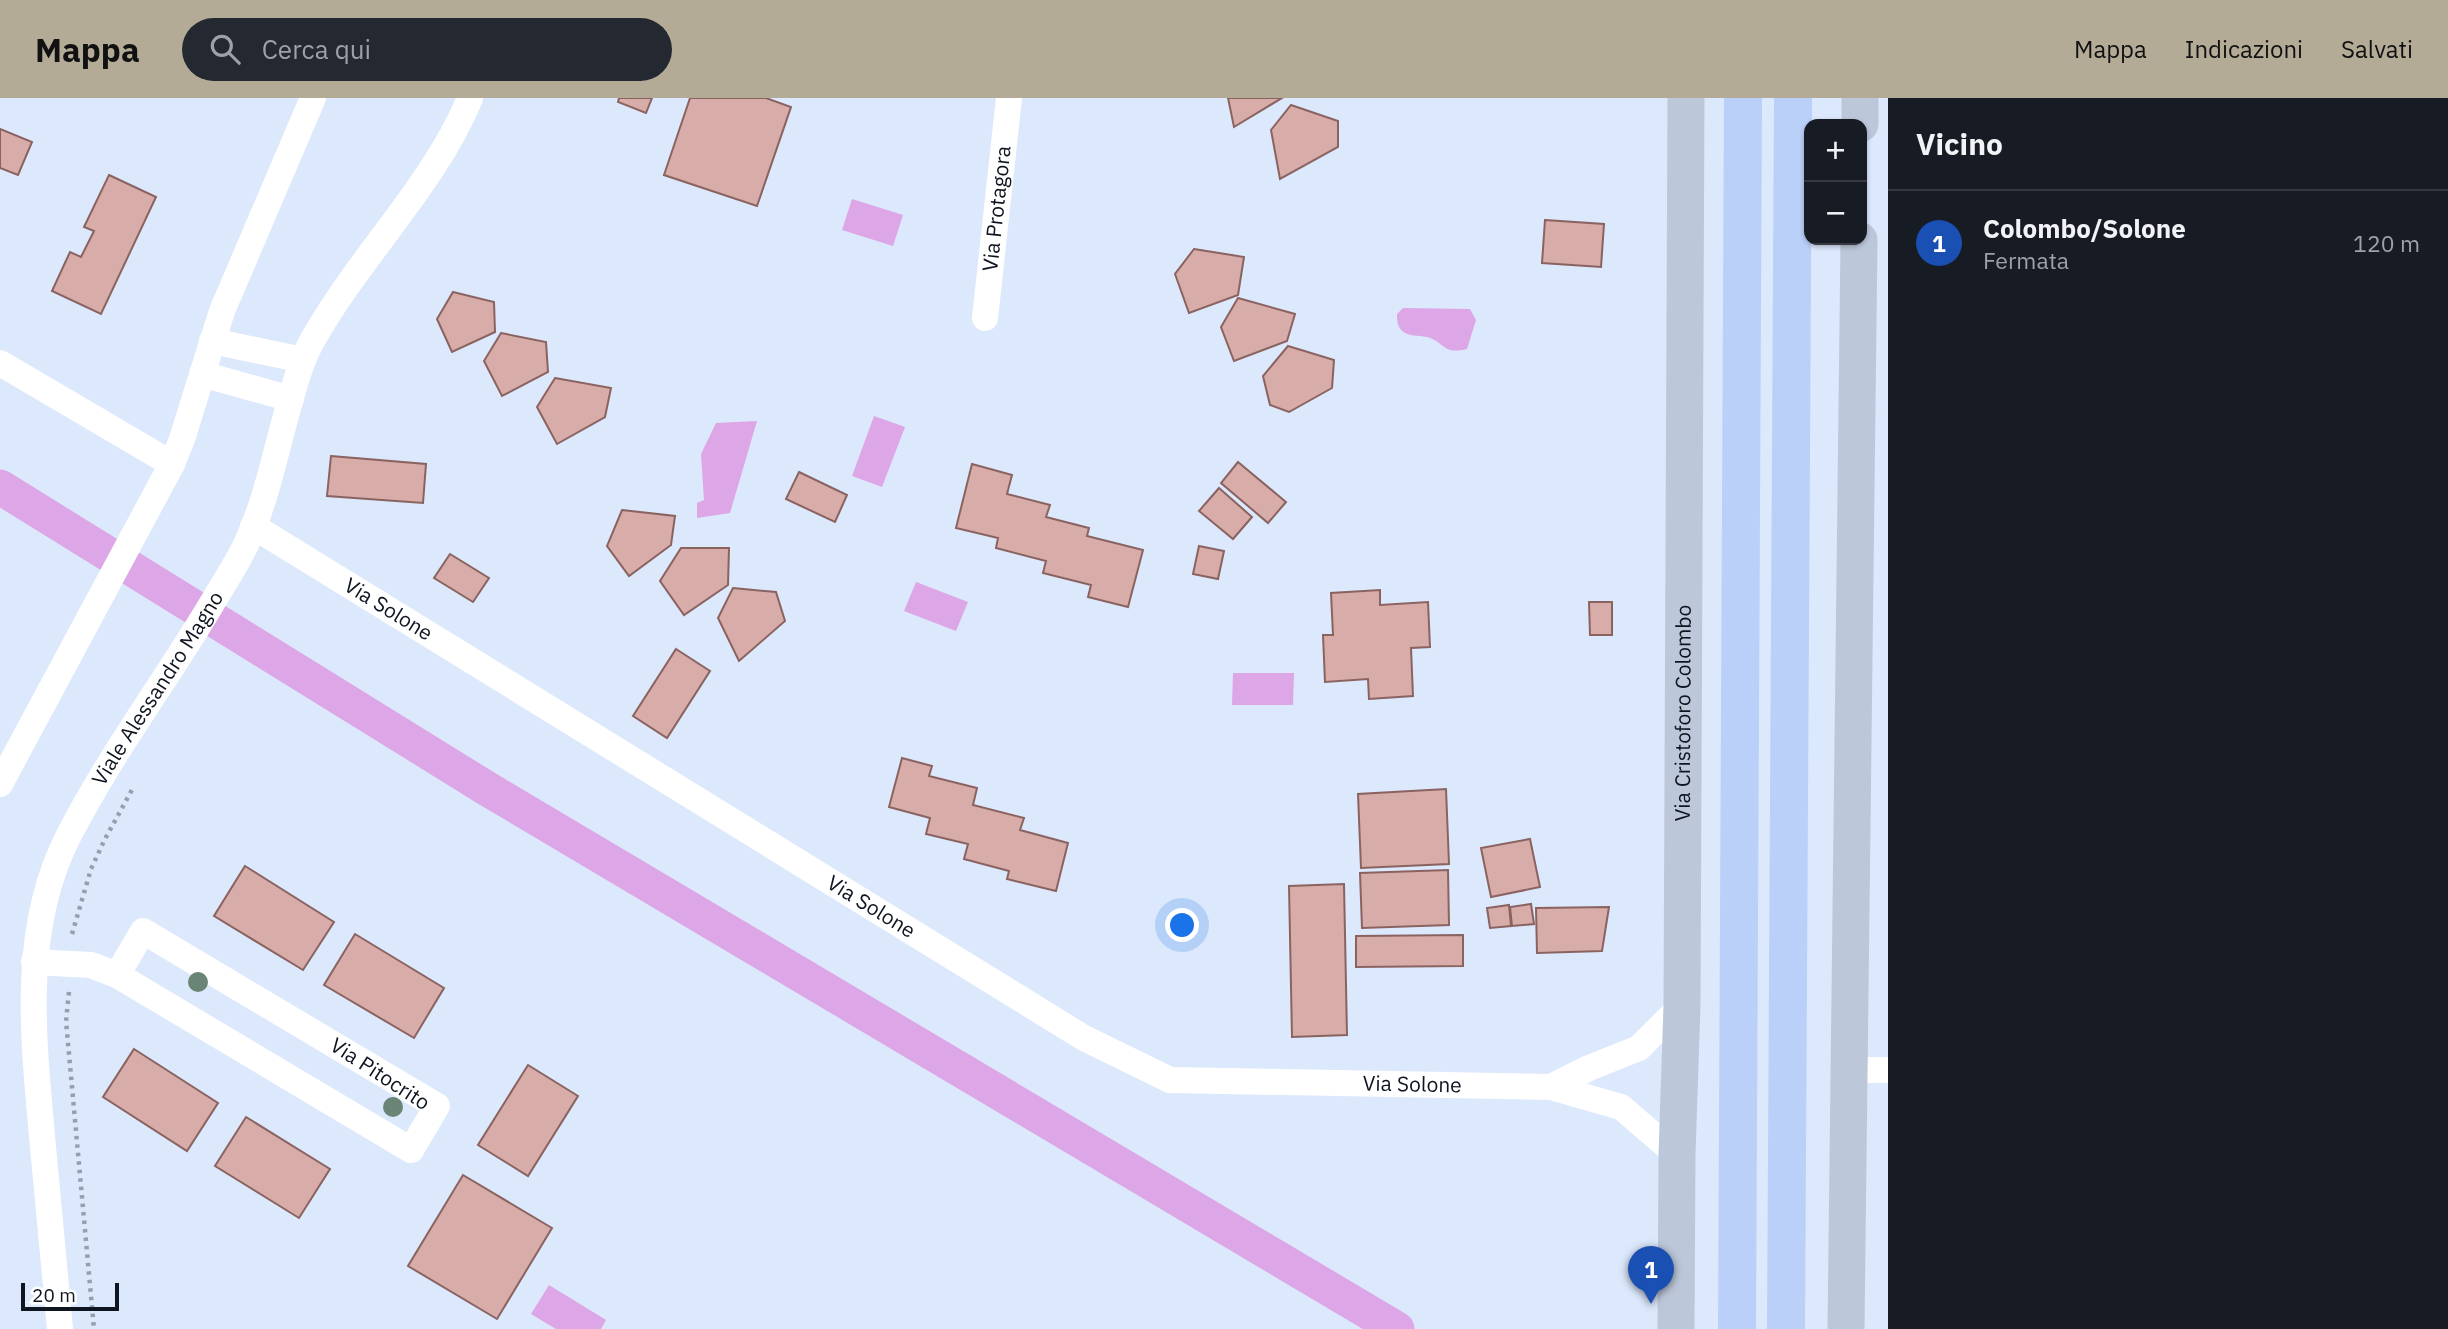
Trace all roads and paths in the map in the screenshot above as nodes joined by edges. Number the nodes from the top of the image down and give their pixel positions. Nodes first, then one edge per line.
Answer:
1 (313, 98) edge
2 (470, 98) edge
3 (1009, 98) edge
4 (1686, 98) edge
5 (1743, 98) edge
6 (1793, 98) edge
7 (1860, 98) edge
8 (1860, 119) edge
9 (1859, 245) edge
10 (985, 318) dead end
11 (212, 341) junction
12 (303, 360) junction
13 (0, 363) edge
14 (202, 374) junction
15 (290, 398) junction
16 (172, 464) junction
17 (253, 526) junction
18 (0, 785) edge
19 (34, 962) junction
20 (117, 975) junction
21 (1682, 1005) junction
22 (1849, 1070) junction
23 (1888, 1070) edge
24 (1551, 1087) junction
25 (1677, 1155) junction
26 (60, 1329) edge
27 (1676, 1329) edge
28 (1737, 1329) edge
29 (1786, 1329) edge
30 (1846, 1329) edge

1 - 11 street
2 - 12 street, Viale Alessandro Magno
3 - 10 street, Via Protagora
4 - 21 street, Via Cristoforo Colombo
5 - 28 main road
6 - 29 main road
7 - 8 street
9 - 22 street
11 - 12 street
11 - 14 street
12 - 15 street, Viale Alessandro Magno
13 - 16 street
14 - 15 street
14 - 16 street
15 - 17 street, Viale Alessandro Magno
16 - 18 street
17 - 19 street, Viale Alessandro Magno
17 - 24 street, Via Solone
19 - 20 street, Via Pitocrito
19 - 26 street, Viale Alessandro Magno
20 - 20 street, Via Pitocrito
21 - 24 street
21 - 25 street, Via Cristoforo Colombo
22 - 23 street
22 - 30 street
24 - 25 street
25 - 27 street, Via Cristoforo Colombo

